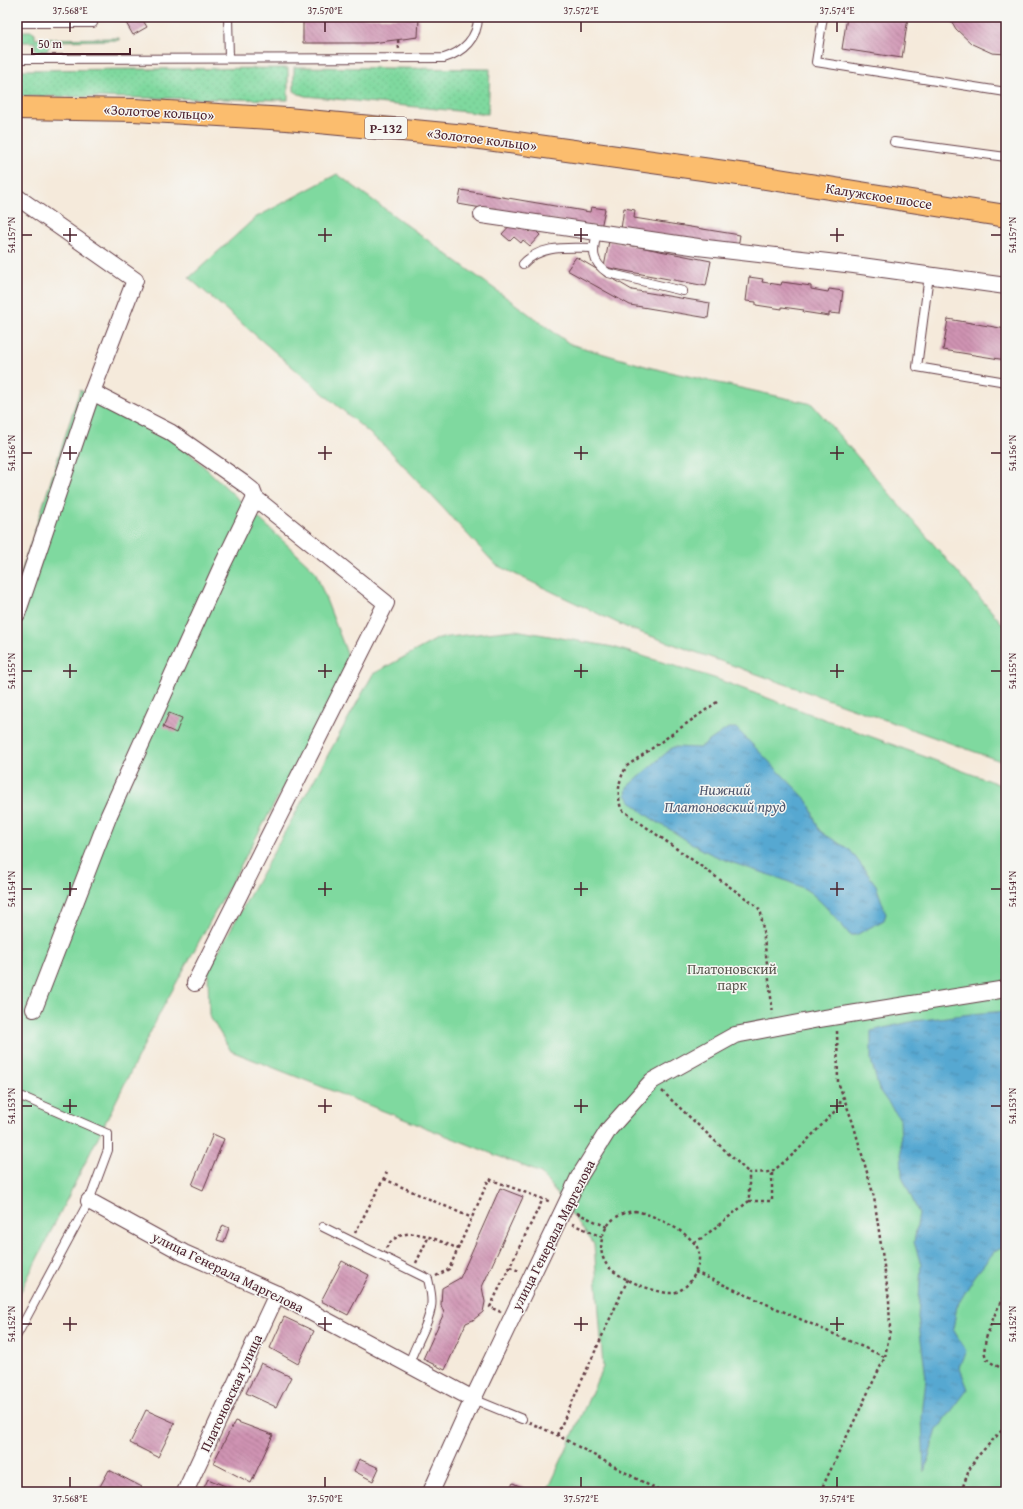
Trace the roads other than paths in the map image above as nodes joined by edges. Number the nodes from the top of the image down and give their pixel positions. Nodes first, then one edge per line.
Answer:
1 (93, 17) edge
2 (228, 17) edge
3 (478, 17) edge
4 (823, 17) edge
5 (28, 20) edge
6 (17, 23) edge
7 (229, 58) junction
8 (17, 59) edge
9 (1006, 92) edge
10 (17, 108) edge
11 (894, 142) dead end
12 (1006, 157) edge
13 (753, 176) joint
14 (17, 197) edge
15 (482, 215) dead end
16 (1006, 216) edge
17 (597, 232) junction
18 (594, 248) junction
19 (523, 264) dead end
20 (929, 275) junction
21 (1006, 286) edge
22 (683, 291) dead end
23 (1006, 382) edge
24 (92, 392) junction
25 (255, 498) junction
26 (17, 614) edge
27 (195, 983) dead end
28 (1006, 989) edge
29 (34, 1009) dead end
30 (17, 1100) edge
31 (89, 1201) junction
32 (323, 1227) dead end
33 (277, 1294) junction
34 (17, 1335) edge
35 (409, 1365) junction
36 (473, 1399) junction
37 (522, 1419) road end
38 (185, 1492) edge
39 (431, 1492) edge

1 - 5 lane
2 - 7 lane
3 - 7 lane
4 - 9 lane
5 - 6 lane
7 - 8 lane
10 - 13 main road, «Золотое кольцо» / Р-132
11 - 12 lane
13 - 16 main road, Калужское шоссе
14 - 24 street
15 - 17 street
17 - 18 lane
17 - 20 street
18 - 19 lane
18 - 22 lane
20 - 21 street
20 - 23 lane
24 - 25 street
24 - 26 street
25 - 27 street
25 - 29 street
28 - 36 street, улица Генерала Маргелова
30 - 31 lane
31 - 33 street, улица Генерала Маргелова
31 - 34 lane
32 - 35 lane
33 - 35 street, улица Генерала Маргелова
33 - 38 street, Платоновская улица
35 - 36 street, улица Генерала Маргелова
36 - 37 lane
36 - 39 street, улица Генерала Маргелова

